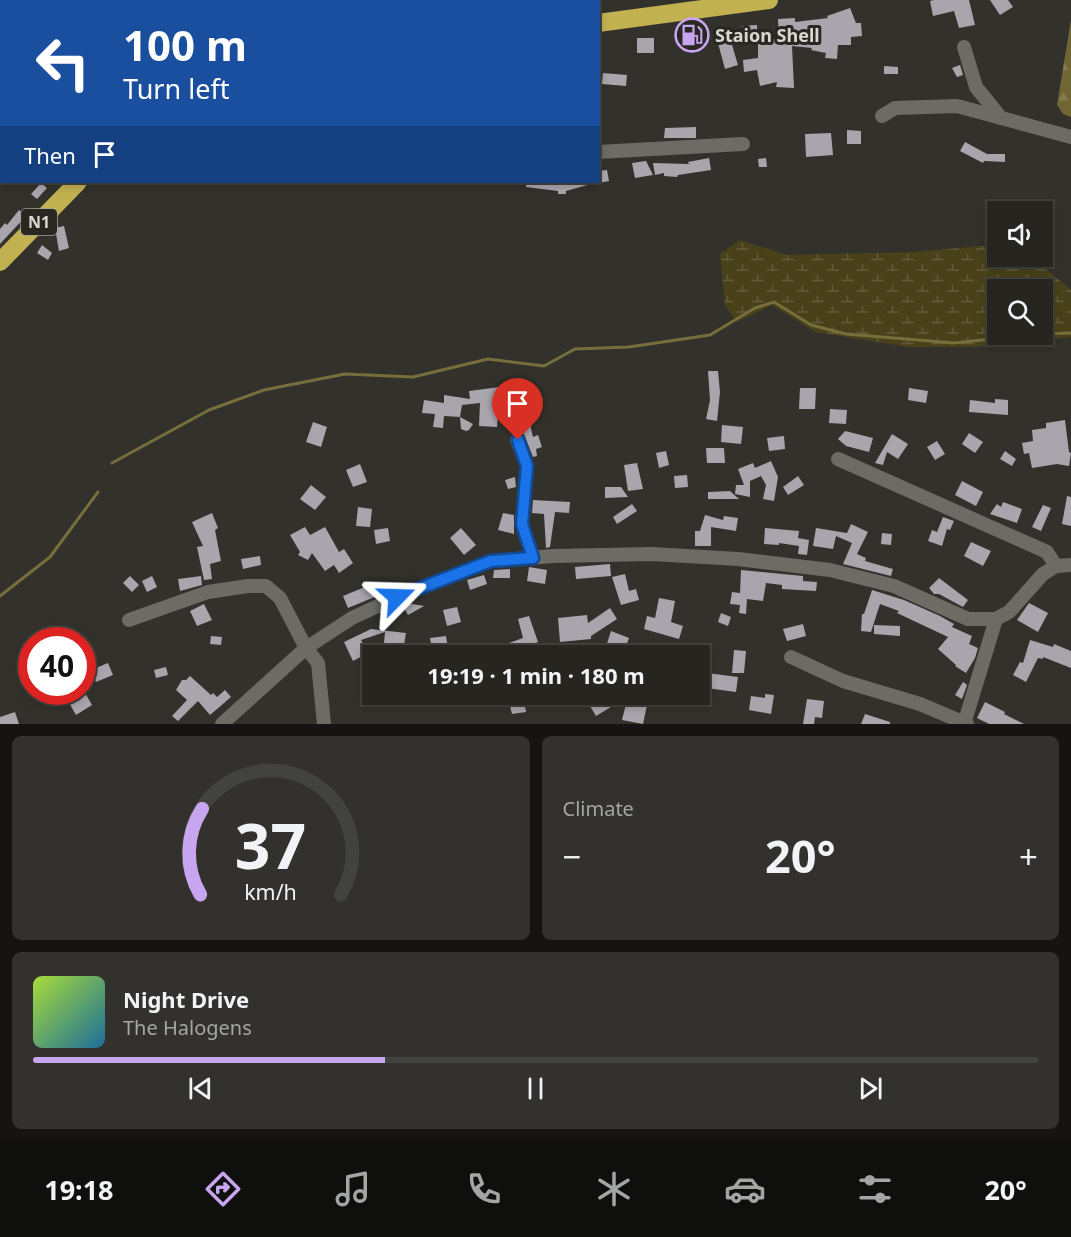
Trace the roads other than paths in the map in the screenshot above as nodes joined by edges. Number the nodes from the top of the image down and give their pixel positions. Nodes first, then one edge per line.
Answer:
1 (770, 0) edge
2 (706, 4) edge
3 (600, 23) edge
4 (964, 47) dead end
5 (882, 116) dead end
6 (1001, 118) junction
7 (1071, 137) edge
8 (743, 144) dead end
9 (600, 152) edge
10 (77, 183) edge
11 (0, 262) edge
12 (518, 440) dead end
13 (838, 459) dead end
14 (533, 558) junction
15 (1071, 565) edge
16 (1056, 566) junction
17 (996, 619) junction
18 (129, 620) dead end
19 (306, 648) junction
20 (790, 657) dead end
21 (222, 724) edge
22 (324, 724) edge
23 (965, 724) edge

1 - 2 highway
2 - 3 highway
4 - 6 street
5 - 6 street
6 - 7 street
8 - 9 street
10 - 11 highway, N1
12 - 14 street
13 - 16 street
14 - 17 street
14 - 19 street
15 - 16 street
16 - 17 street
17 - 23 street
18 - 19 street
19 - 21 street
19 - 22 street
20 - 23 street

